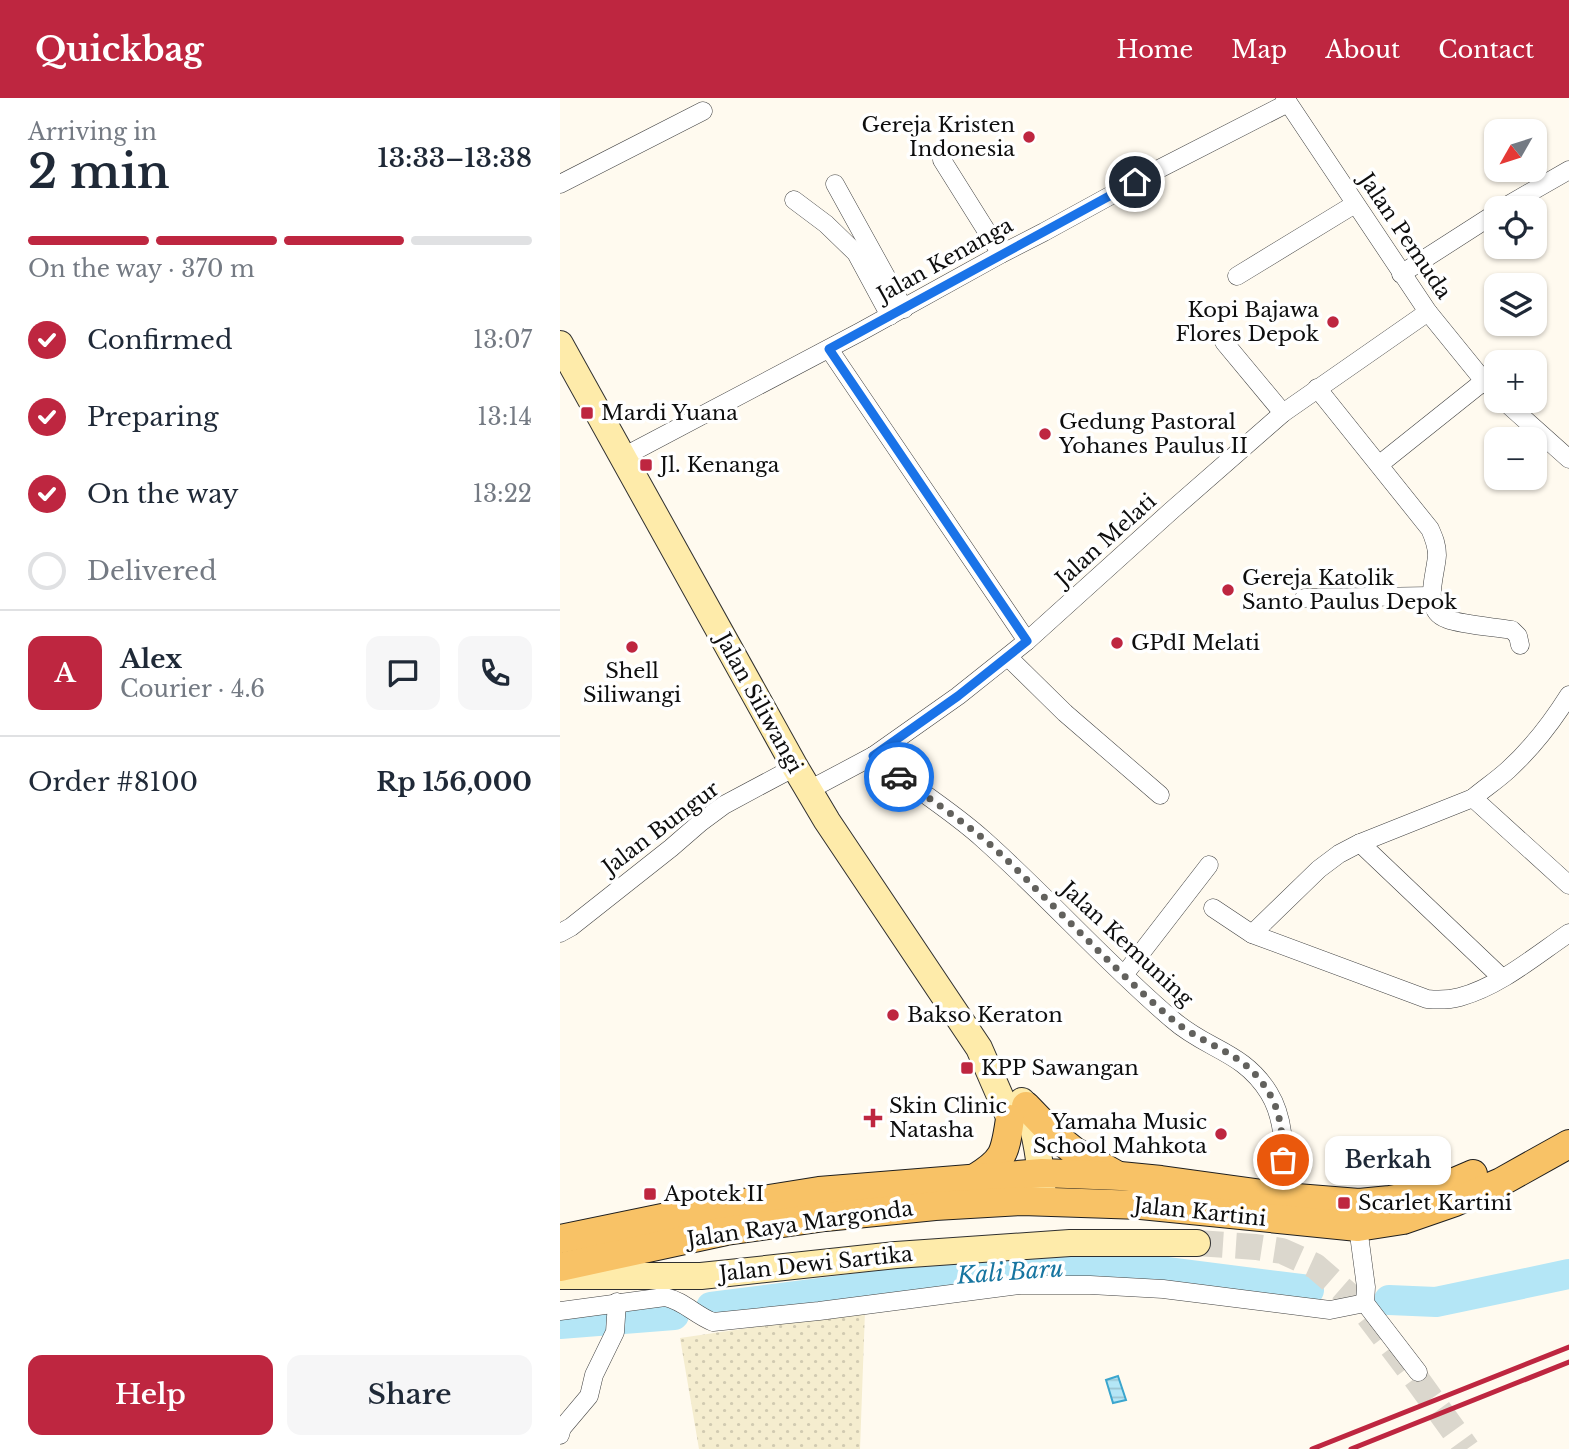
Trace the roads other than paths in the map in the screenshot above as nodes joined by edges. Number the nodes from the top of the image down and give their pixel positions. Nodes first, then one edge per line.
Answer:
1 (1287, 100) edge
2 (704, 111) dead end
3 (942, 160) dead end
4 (1569, 170) edge
5 (560, 184) edge
6 (835, 184) dead end
7 (1524, 196) edge
8 (794, 200) dead end
9 (1355, 204) junction
10 (1484, 221) edge
11 (1001, 254) junction
12 (1401, 274) junction
13 (1237, 276) dead end
14 (897, 312) junction
15 (1427, 312) junction
16 (1224, 342) dead end
17 (560, 344) edge
18 (829, 349) junction
19 (567, 370) edge
20 (1484, 380) edge
21 (1317, 388) junction
22 (1484, 391) edge
23 (1283, 413) junction
24 (1517, 413) edge
25 (623, 457) junction
26 (1569, 459) edge
27 (1380, 464) junction
28 (1431, 596) junction
29 (1304, 598) dead end
30 (1027, 641) junction
31 (1520, 645) dead end
32 (1008, 657) junction
33 (1569, 695) edge
34 (873, 756) junction
35 (795, 767) junction
36 (809, 790) junction
37 (1160, 795) dead end
38 (1473, 798) junction
39 (1360, 843) junction
40 (1209, 865) dead end
41 (1569, 885) edge
42 (1213, 908) dead end
43 (560, 933) edge
44 (1569, 933) edge
45 (1252, 934) junction
46 (1124, 975) junction
47 (1502, 978) junction
48 (1018, 1112) junction
49 (1569, 1125) edge
50 (1569, 1144) edge
51 (1120, 1176) junction
52 (975, 1178) junction
53 (1042, 1187) junction
54 (1284, 1198) junction
55 (1358, 1227) junction
56 (560, 1238) edge
57 (1197, 1243) tunnel mouth
58 (560, 1266) edge
59 (560, 1276) edge
60 (1365, 1303) junction
61 (560, 1311) edge
62 (616, 1317) junction
63 (1418, 1372) dead end
64 (560, 1435) edge

1 - 9 street, Jalan Pemuda
1 - 11 street, Jalan Kenanga
2 - 5 street
3 - 11 street
4 - 7 street
6 - 14 street
8 - 14 street
9 - 12 street, Jalan Pemuda
9 - 13 street
10 - 12 street
11 - 14 street, Jalan Kenanga
12 - 15 street, Jalan Pemuda
14 - 18 street, Jalan Kenanga
15 - 20 street, Jalan Pemuda
15 - 21 street, Jalan Melati
16 - 23 street
17 - 19 main road, Jalan Siliwangi
18 - 25 street, Jalan Kenanga
18 - 30 street
19 - 25 main road, Jalan Siliwangi
21 - 23 street, Jalan Melati
21 - 27 street
22 - 27 street
23 - 30 street, Jalan Melati
24 - 26 street
25 - 35 main road, Jalan Siliwangi
27 - 28 street
28 - 29 street
28 - 31 street
30 - 32 street, Jalan Melati
32 - 34 street, Jalan Melati
32 - 37 street
33 - 38 street
34 - 36 street, Jalan Melati
34 - 46 street, Jalan Kemuning
35 - 36 main road, Jalan Siliwangi
35 - 43 street, Jalan Bungur
36 - 48 main road, Jalan Siliwangi
38 - 39 street
38 - 41 street
39 - 45 street
39 - 47 street
40 - 46 street
42 - 45 street
44 - 47 street
45 - 47 street
46 - 54 street, Jalan Kemuning
48 - 51 main road
48 - 52 main road
48 - 53 main road, Jalan Siliwangi
49 - 54 main road
50 - 55 main road, Jalan Kartini
51 - 53 main road
51 - 54 main road
52 - 53 main road, Jalan Raya Margonda
52 - 56 main road, Jalan Raya Margonda
53 - 55 main road, Jalan Kartini
53 - 58 main road, Jalan Raya Margonda
55 - 60 street
57 - 59 main road, Jalan Dewi Sartika
60 - 62 street
60 - 63 street
61 - 62 street
62 - 64 street

